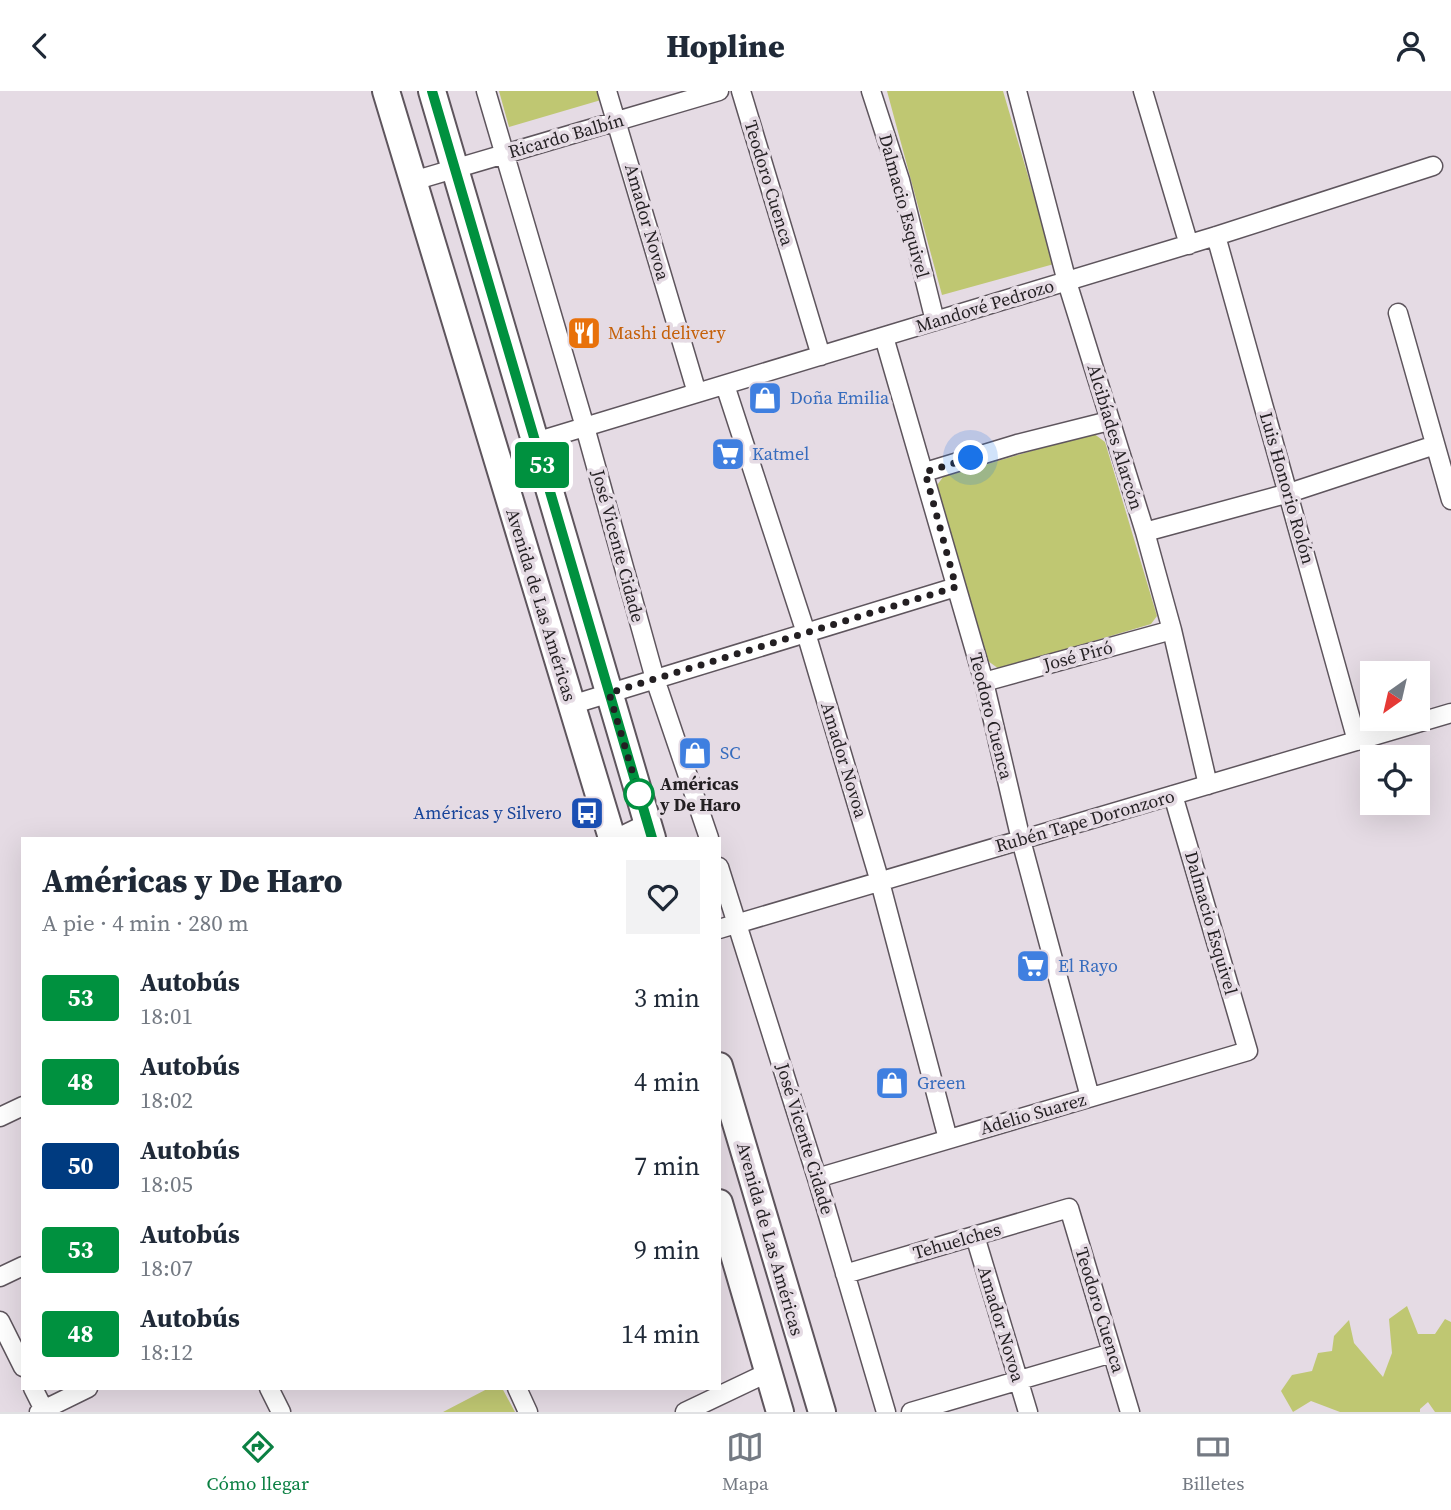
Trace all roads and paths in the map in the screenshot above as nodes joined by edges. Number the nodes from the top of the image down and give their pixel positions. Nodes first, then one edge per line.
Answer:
1 (386, 91) edge
2 (432, 91) edge
3 (486, 91) edge
4 (607, 91) edge
5 (719, 91) edge
6 (741, 91) edge
7 (871, 91) edge
8 (1017, 91) edge
9 (1143, 91) edge
10 (617, 121) junction
11 (505, 154) junction
12 (1433, 166) dead end
13 (454, 169) junction
14 (413, 181) junction
15 (1216, 236) junction
16 (1189, 244) junction
17 (1067, 282) junction
18 (1398, 313) dead end
19 (935, 321) junction
20 (884, 337) junction
21 (821, 356) junction
22 (725, 385) junction
23 (697, 393) junction
24 (1110, 421) junction
25 (586, 427) junction
26 (535, 442) junction
27 (1434, 445) junction
28 (925, 472) junction
29 (1289, 493) junction
30 (1451, 500) edge
31 (1145, 532) junction
32 (956, 587) junction
33 (1172, 630) junction
34 (806, 633) junction
35 (655, 679) junction
36 (984, 682) junction
37 (609, 693) junction
38 (571, 705) junction
39 (1451, 713) edge
40 (1357, 741) junction
41 (1208, 785) junction
42 (1173, 795) junction
43 (650, 831) edge
44 (614, 837) edge
45 (619, 837) edge
46 (709, 837) edge
47 (1021, 840) junction
48 (721, 873) edge
49 (880, 882) junction
50 (738, 923) junction
51 (721, 928) edge
52 (1248, 1051) joint
53 (721, 1073) edge
54 (1090, 1097) junction
55 (21, 1107) edge
56 (0, 1117) edge
57 (948, 1139) junction
58 (817, 1178) junction
59 (1069, 1208) joint
60 (721, 1210) edge
61 (975, 1236) junction
62 (21, 1267) edge
63 (845, 1274) junction
64 (0, 1277) edge
65 (0, 1321) edge
66 (1112, 1353) junction
67 (21, 1363) edge
68 (767, 1373) junction
69 (1018, 1381) junction
70 (34, 1390) edge
71 (84, 1390) edge
72 (270, 1390) edge
73 (518, 1390) edge
74 (43, 1411) edge
75 (281, 1412) edge
76 (528, 1412) edge
77 (685, 1412) edge
78 (780, 1412) edge
79 (822, 1412) edge
80 (886, 1412) edge
81 (911, 1412) edge
82 (1028, 1412) edge
83 (1130, 1412) edge

1 - 14 main road, Avenida de Las Américas
2 - 13 main road
3 - 11 street, José Vicente Cidade
4 - 10 street, Amador Novoa
5 - 10 street, Ricardo Balbín
6 - 21 street, Teodoro Cuenca
7 - 19 street, Dalmacio Esquivel
8 - 17 street, Alcibíades Alarcón
9 - 16 street
10 - 11 street, Ricardo Balbín
10 - 23 street, Amador Novoa
11 - 13 street, Ricardo Balbín
11 - 25 street, José Vicente Cidade
12 - 15 street, Mandové Pedrozo
13 - 14 street, Ricardo Balbín
13 - 26 main road
14 - 38 main road, Avenida de Las Américas
15 - 16 street, Mandové Pedrozo
15 - 29 street, Luis Honorio Rolón
16 - 17 street, Mandové Pedrozo
17 - 19 street, Mandové Pedrozo
17 - 24 street, Alcibíades Alarcón
18 - 27 street
19 - 20 street, Mandové Pedrozo
20 - 21 street, Mandové Pedrozo
20 - 28 street, Teodoro Cuenca
21 - 22 street, Mandové Pedrozo
22 - 23 street, Mandové Pedrozo
22 - 34 street, Amador Novoa
23 - 25 street, Mandové Pedrozo
24 - 28 street
24 - 31 street, Alcibíades Alarcón
25 - 26 street, Mandové Pedrozo
25 - 35 street, José Vicente Cidade
26 - 37 main road
27 - 29 street
27 - 30 street
28 - 32 street, Teodoro Cuenca
29 - 31 street
29 - 40 street, Luis Honorio Rolón
31 - 33 street, Alcibíades Alarcón
32 - 34 street
32 - 36 street, Teodoro Cuenca
33 - 36 street, José Piró
33 - 41 street, Alcibíades Alarcón
34 - 35 street
34 - 49 street, Amador Novoa
35 - 37 street
35 - 46 street, José Vicente Cidade
36 - 47 street, Teodoro Cuenca
37 - 38 street
37 - 43 main road
38 - 44 main road, Avenida de Las Américas
39 - 40 street, Rubén Tape Doronzoro
40 - 41 street, Rubén Tape Doronzoro
41 - 42 street, Rubén Tape Doronzoro
42 - 47 street, Rubén Tape Doronzoro
42 - 52 street, Dalmacio Esquivel
43 - 45 street
47 - 49 street, Rubén Tape Doronzoro
47 - 54 street, Teodoro Cuenca
48 - 50 street, José Vicente Cidade
49 - 50 street, Rubén Tape Doronzoro
49 - 57 street, Amador Novoa
50 - 51 street, Rubén Tape Doronzoro
50 - 58 street, José Vicente Cidade
52 - 54 street, Adelio Suarez
53 - 79 main road, Avenida de Las Américas
54 - 57 street, Adelio Suarez
55 - 56 street
57 - 58 street, Adelio Suarez
58 - 63 street, José Vicente Cidade
59 - 61 street, Tehuelches
59 - 66 street, Teodoro Cuenca
60 - 68 main road
61 - 63 street, Tehuelches
61 - 69 street, Amador Novoa
62 - 64 street
63 - 80 street, José Vicente Cidade
65 - 67 street
66 - 69 street
66 - 83 street, Teodoro Cuenca
68 - 77 street
68 - 78 main road
69 - 81 street
69 - 82 street, Amador Novoa
70 - 74 street
71 - 74 street
72 - 75 street
73 - 76 street

